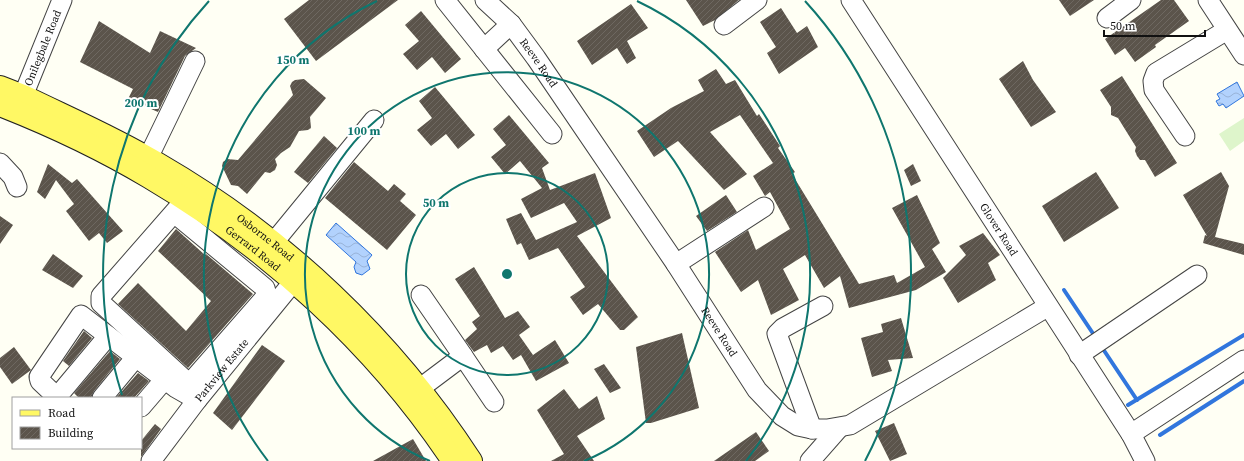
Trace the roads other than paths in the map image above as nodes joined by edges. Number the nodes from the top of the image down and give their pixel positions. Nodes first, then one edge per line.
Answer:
1 (62, 0) edge
2 (446, 0) edge
3 (485, 0) edge
4 (757, 0) edge
5 (851, 0) edge
6 (1131, 0) edge
7 (1208, 0) edge
8 (1107, 18) dead end
9 (511, 24) junction
10 (724, 25) dead end
11 (1227, 30) junction
12 (484, 49) junction
13 (1244, 55) edge
14 (195, 61) dead end
15 (0, 87) edge
16 (23, 96) junction
17 (0, 104) edge
18 (374, 120) dead end
19 (552, 134) dead end
20 (1185, 136) dead end
21 (148, 158) junction
22 (0, 163) edge
23 (17, 187) dead end
24 (179, 207) junction
25 (764, 207) dead end
26 (274, 242) junction
27 (676, 264) junction
28 (1198, 275) dead end
29 (294, 281) junction
30 (421, 295) dead end
31 (823, 306) dead end
32 (1047, 306) junction
33 (108, 336) junction
34 (1079, 355) junction
35 (463, 356) junction
36 (136, 357) junction
37 (1244, 360) edge
38 (165, 379) junction
39 (419, 389) junction
40 (56, 397) edge
41 (58, 397) edge
42 (103, 397) edge
43 (197, 400) junction
44 (494, 402) dead end
45 (142, 406) edge
46 (839, 428) junction
47 (812, 429) junction
48 (1131, 434) junction
49 (151, 461) edge
50 (453, 461) edge
51 (471, 461) edge
52 (810, 461) edge
53 (1145, 461) edge

1 - 16 street, Onilegbale Road
2 - 12 street
3 - 9 street, Reeve Road
4 - 10 street
5 - 32 street, Glover Road
6 - 8 street
7 - 11 street
9 - 12 street
9 - 27 street, Reeve Road
11 - 13 street
11 - 20 street
12 - 19 street
14 - 21 street
15 - 16 main road, Osborne Road
16 - 21 main road, Osborne Road
17 - 24 main road, Gerrard Road
18 - 26 street
21 - 26 main road, Osborne Road
22 - 23 street
24 - 24 street
24 - 29 main road, Gerrard Road
25 - 27 street
26 - 39 main road, Osborne Road
27 - 47 street, Reeve Road
28 - 34 street
29 - 43 street, Parkview Estate
29 - 50 main road, Gerrard Road
30 - 35 street
31 - 47 street
32 - 34 street, Glover Road
32 - 46 street, Reeve Road
33 - 36 street
33 - 40 street
33 - 41 street
34 - 48 street, Glover Road
35 - 39 street
35 - 44 street
36 - 38 street
36 - 42 street
37 - 48 street
38 - 43 street
38 - 45 street
39 - 51 main road, Osborne Road
43 - 49 street, Parkview Estate
46 - 47 street, Reeve Road
46 - 52 street
48 - 53 street, Glover Road

